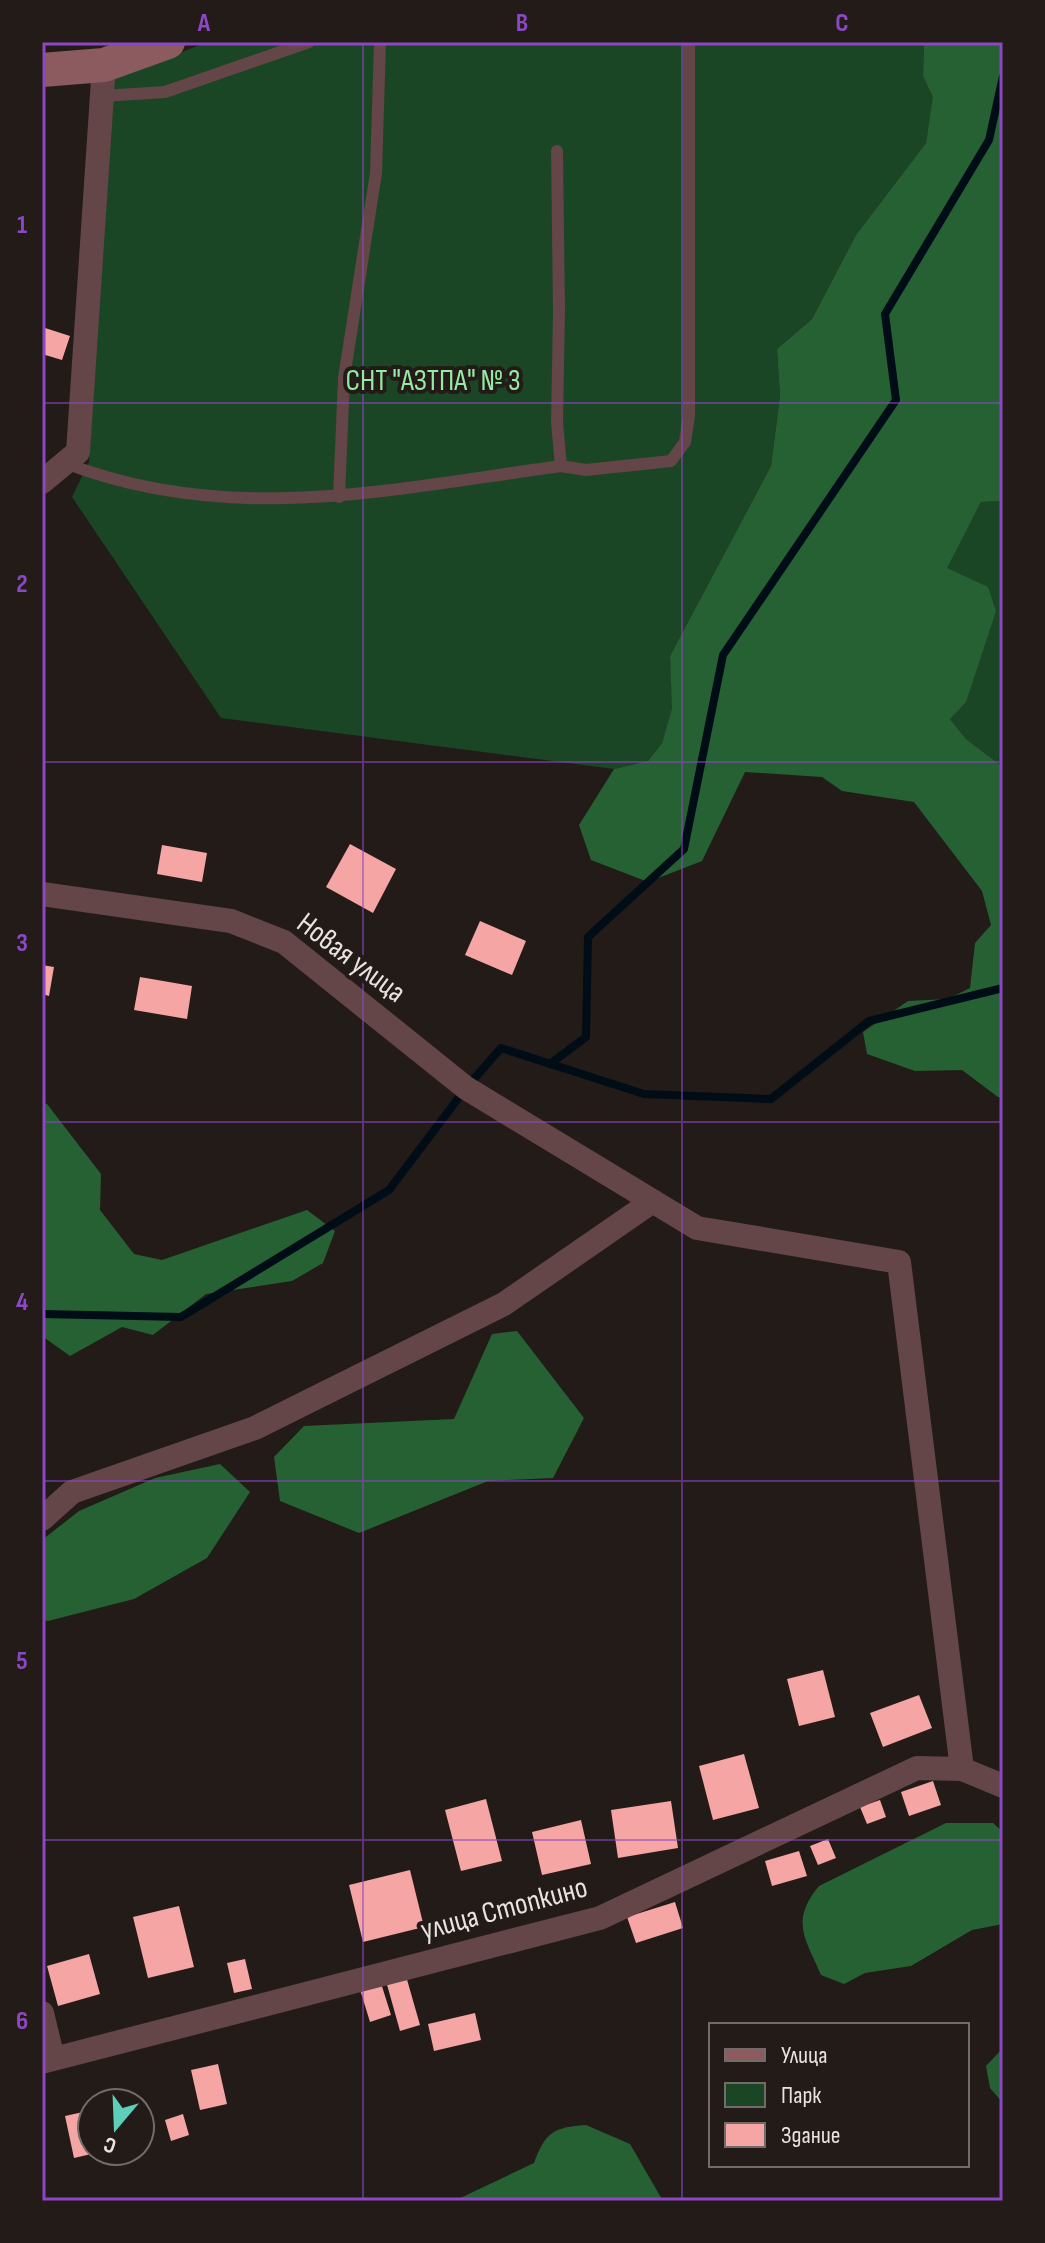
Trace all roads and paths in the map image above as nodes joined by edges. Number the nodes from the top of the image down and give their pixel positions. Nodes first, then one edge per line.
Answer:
1 (168, 42) edge
2 (309, 42) edge
3 (380, 42) edge
4 (689, 42) edge
5 (42, 70) edge
6 (103, 81) junction
7 (557, 151) dead end
8 (65, 463) junction
9 (561, 466) junction
10 (42, 482) edge
11 (339, 497) junction
12 (42, 894) edge
13 (653, 1201) junction
14 (42, 1519) edge
15 (962, 1769) junction
16 (1003, 1786) edge
17 (42, 2013) edge
18 (48, 2060) edge

1 - 6 main road
2 - 6 lane
3 - 11 lane
4 - 9 lane
5 - 6 main road
6 - 8 street
7 - 9 lane
8 - 10 street
8 - 11 lane
9 - 11 lane
12 - 13 street, Новая улица
13 - 14 street
13 - 15 street, Новая улица
15 - 16 street
15 - 18 street, улица Стопкино
17 - 18 street

